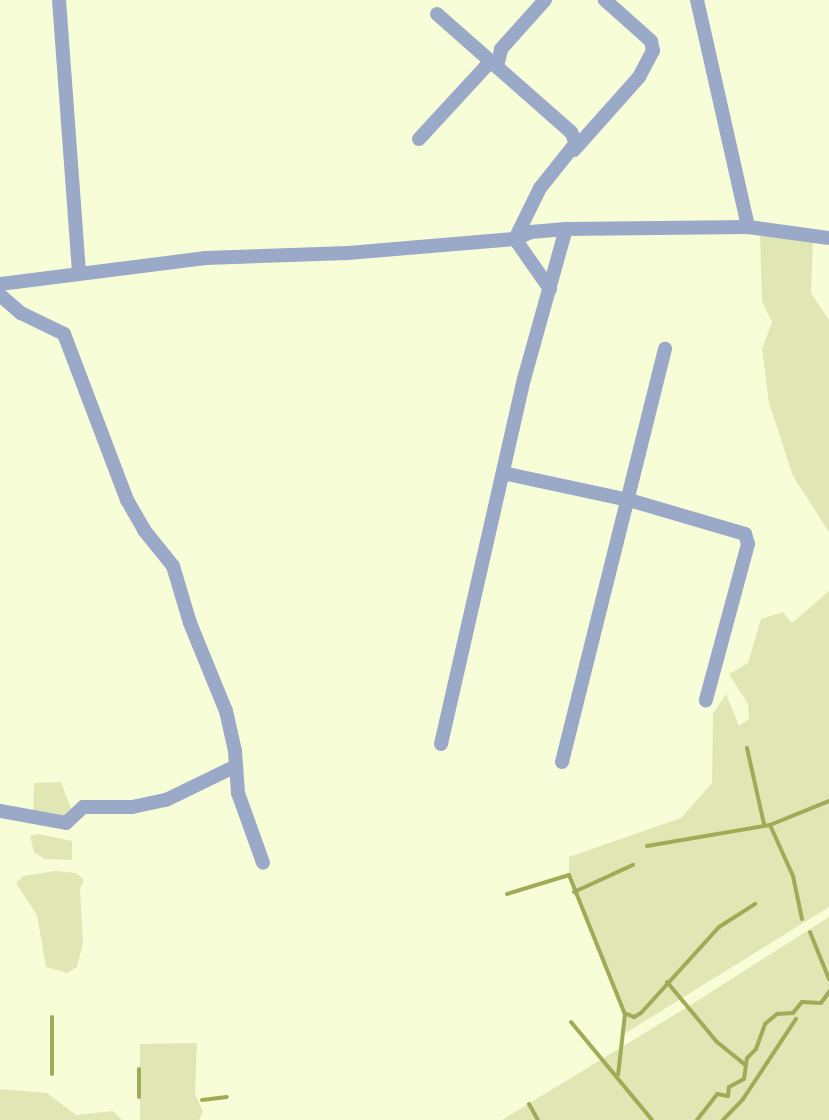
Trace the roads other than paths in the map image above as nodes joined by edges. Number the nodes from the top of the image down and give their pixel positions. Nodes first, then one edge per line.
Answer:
1 (59, 0) edge
2 (545, 0) edge
3 (605, 0) edge
4 (697, 0) edge
5 (437, 14) dead end
6 (494, 64) junction
7 (419, 139) dead end
8 (573, 150) junction
9 (748, 227) junction
10 (566, 229) junction
11 (829, 238) edge
12 (515, 239) junction
13 (79, 272) junction
14 (0, 284) edge
15 (550, 289) junction
16 (0, 295) edge
17 (665, 349) dead end
18 (503, 473) junction
19 (628, 500) junction
20 (706, 700) dead end
21 (441, 744) dead end
22 (562, 762) dead end
23 (234, 767) junction
24 (0, 811) edge
25 (263, 863) dead end

1 - 13 street
2 - 6 street
3 - 8 street
4 - 9 street
5 - 6 street
6 - 7 street
6 - 8 street
8 - 12 street
9 - 10 street
9 - 11 street
10 - 12 street
10 - 15 street
12 - 13 street
12 - 15 street
13 - 14 street
15 - 18 street
16 - 23 street
17 - 19 street
18 - 19 street
18 - 21 street
19 - 20 street
19 - 22 street
23 - 24 street
23 - 25 street

